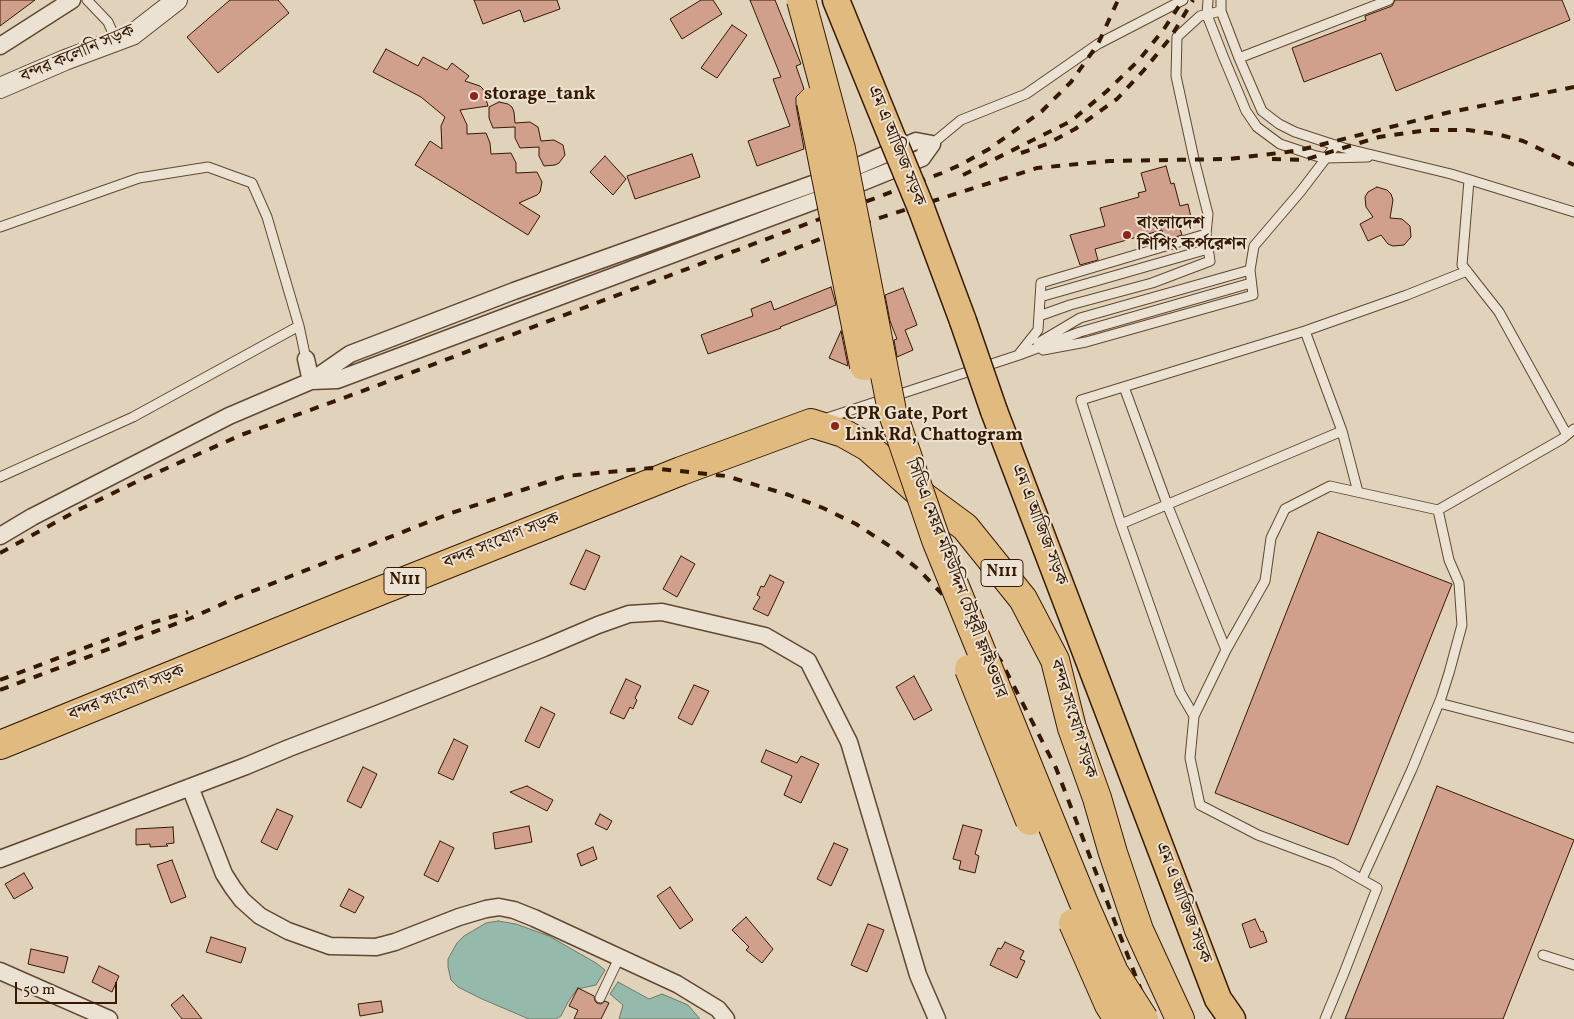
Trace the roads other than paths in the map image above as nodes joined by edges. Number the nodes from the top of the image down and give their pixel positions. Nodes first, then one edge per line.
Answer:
1 (72, 0) edge
2 (87, 0) edge
3 (177, 0) edge
4 (782, 0) edge
5 (801, 0) edge
6 (836, 0) edge
7 (1183, 0) edge
8 (1208, 0) edge
9 (1221, 0) edge
10 (1389, 0) edge
11 (1221, 11) junction
12 (1207, 15) junction
13 (116, 40) junction
14 (0, 46) edge
15 (1239, 58) junction
16 (0, 88) edge
17 (932, 144) junction
18 (1336, 145) junction
19 (1381, 157) junction
20 (1326, 158) junction
21 (1469, 180) junction
22 (1574, 212) edge
23 (0, 227) edge
24 (1206, 234) junction
25 (1208, 249) junction
26 (1250, 270) junction
27 (1467, 271) junction
28 (1250, 283) junction
29 (1040, 297) junction
30 (1039, 316) junction
31 (299, 326) junction
32 (1304, 331) junction
33 (1018, 355) junction
34 (306, 359) joint
35 (311, 381) junction
36 (1124, 387) junction
37 (811, 423) junction
38 (1342, 431) junction
39 (1570, 432) edge
40 (0, 477) edge
41 (1358, 492) junction
42 (1167, 504) junction
43 (1438, 510) junction
44 (1121, 524) junction
45 (0, 536) edge
46 (1226, 650) junction
47 (1439, 703) junction
48 (1194, 716) junction
49 (1574, 738) edge
50 (0, 745) edge
51 (190, 787) junction
52 (0, 858) edge
53 (1362, 879) junction
54 (1543, 954) dead end
55 (616, 964) junction
56 (1574, 966) edge
57 (0, 971) edge
58 (600, 996) dead end
59 (109, 1019) edge
60 (726, 1019) edge
61 (937, 1019) edge
62 (1118, 1019) edge
63 (1144, 1019) edge
64 (1180, 1019) edge
65 (1232, 1019) edge
66 (1325, 1019) edge

1 - 14 street
2 - 13 lane
3 - 13 street, বন্দর কলোনি সড়ক
4 - 62 highway, bridge
5 - 63 highway, সিডিএ মেয়র মহিউদ্দিন চৌধুরী ফ্লাইওভার, bridge
6 - 65 main road, এম এ আজিজ সড়ক, bridge
7 - 17 lane
8 - 12 lane
9 - 11 lane
10 - 15 lane
11 - 12 lane
11 - 15 lane
12 - 20 lane
12 - 24 lane
13 - 16 street, বন্দর কলোনি সড়ক
15 - 18 lane
17 - 35 street
17 - 35 street
18 - 19 lane
18 - 20 lane
19 - 20 lane
19 - 21 lane
20 - 26 lane
21 - 22 lane
21 - 27 lane
23 - 31 lane
24 - 25 lane
24 - 29 lane
25 - 29 lane
25 - 30 lane
26 - 28 lane
26 - 33 lane
27 - 32 lane
27 - 39 lane
28 - 33 lane
28 - 33 lane
29 - 30 lane
30 - 33 lane
31 - 34 lane
31 - 40 lane
32 - 36 lane
32 - 38 lane
33 - 37 lane, বন্দর সংযোগ সড়ক
34 - 35 street
35 - 45 street
36 - 42 lane
36 - 44 lane
37 - 50 highway, বন্দর সংযোগ সড়ক / N111
37 - 64 highway, বন্দর সংযোগ সড়ক / N111
38 - 41 lane
38 - 42 lane
39 - 43 lane
41 - 43 lane
41 - 46 lane
42 - 44 lane
42 - 46 lane
43 - 47 lane
44 - 48 lane
46 - 48 lane
47 - 49 lane
47 - 53 lane
48 - 53 lane
51 - 52 street
51 - 55 street
51 - 61 street
53 - 66 lane
54 - 56 lane
55 - 58 lane
55 - 60 street
57 - 59 street

